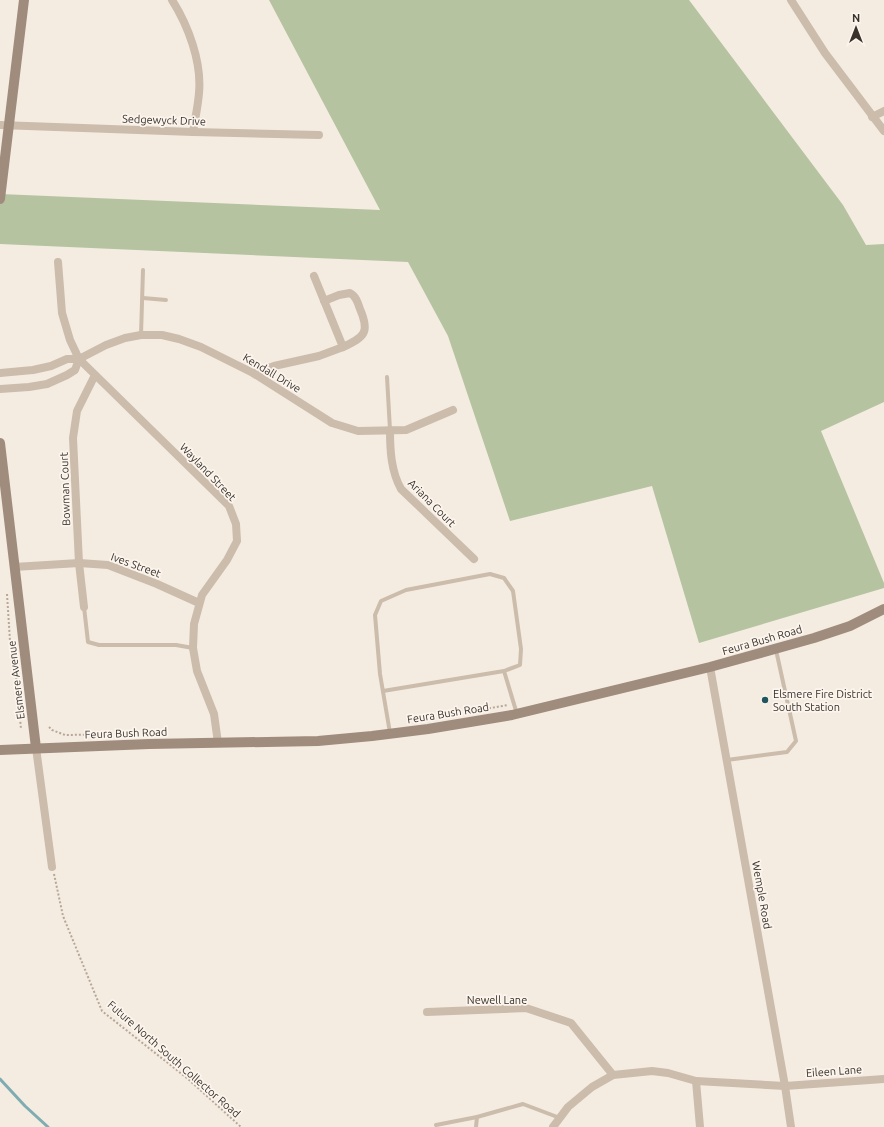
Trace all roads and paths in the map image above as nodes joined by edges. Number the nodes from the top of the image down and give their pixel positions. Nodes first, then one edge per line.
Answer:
1 (24, 0) edge
2 (172, 0) edge
3 (791, 0) edge
4 (884, 111) edge
5 (872, 117) junction
6 (4, 125) edge
7 (884, 131) edge
8 (193, 132) junction
9 (319, 135) dead end
10 (0, 199) edge
11 (58, 262) dead end
12 (143, 270) dead end
13 (314, 276) dead end
14 (142, 298) junction
15 (166, 300) dead end
16 (324, 301) junction
17 (141, 335) junction
18 (343, 346) junction
19 (79, 359) junction
20 (0, 373) edge
21 (253, 373) junction
22 (95, 375) junction
23 (387, 376) dead end
24 (0, 389) edge
25 (453, 410) dead end
26 (390, 430) junction
27 (0, 443) edge
28 (474, 559) dead end
29 (79, 563) junction
30 (14, 567) junction
31 (7, 594) dead end
32 (200, 603) junction
33 (84, 607) joint
34 (884, 609) edge
35 (192, 648) junction
36 (776, 649) junction
37 (710, 668) junction
38 (504, 671) junction
39 (383, 691) junction
40 (514, 704) junction
41 (480, 709) dead end
42 (517, 714) junction
43 (49, 727) dead end
44 (21, 729) dead end
45 (134, 734) dead end
46 (390, 734) junction
47 (218, 743) junction
48 (36, 748) junction
49 (0, 750) edge
50 (727, 760) junction
51 (52, 867) joint
52 (427, 1012) dead end
53 (613, 1075) junction
54 (884, 1079) edge
55 (696, 1081) junction
56 (785, 1086) junction
57 (477, 1117) junction
58 (560, 1118) junction
59 (436, 1125) dead end
60 (240, 1127) edge
61 (476, 1127) edge
62 (553, 1127) edge
63 (700, 1127) edge
64 (791, 1127) edge

1 - 6 main road
2 - 8 street
3 - 5 street
4 - 5 street
5 - 7 street
6 - 8 street, Sedgewyck Drive
6 - 10 main road
8 - 9 street, Sedgewyck Drive
11 - 19 street, Wayland Street
12 - 14 lane
13 - 16 street
14 - 15 lane
14 - 17 lane
16 - 18 street
16 - 18 street
17 - 19 street, Kendall Drive
17 - 21 street, Kendall Drive
18 - 21 street
19 - 20 street, Kendall Drive
19 - 22 street, Wayland Street
19 - 24 street, Kendall Drive
21 - 26 street, Kendall Drive
22 - 29 street, Bowman Court
22 - 32 street, Wayland Street
23 - 26 lane
25 - 26 street, Kendall Drive
26 - 28 street, Ariana Court
27 - 30 main road, Elsmere Avenue
29 - 30 street, Ives Street
29 - 32 street, Ives Street
29 - 33 street, Bowman Court
30 - 48 main road, Elsmere Avenue
31 - 44 path
32 - 35 street, Wayland Street
33 - 35 lane
34 - 36 main road, Feura Bush Road
35 - 47 street, Wayland Street
36 - 37 main road, Feura Bush Road
36 - 50 lane
37 - 42 main road, Feura Bush Road
37 - 50 street, Wemple Road
38 - 39 lane
38 - 39 lane
38 - 40 lane
39 - 46 lane
40 - 41 path
40 - 42 lane
42 - 46 main road, Feura Bush Road
43 - 45 path
46 - 47 main road, Feura Bush Road
47 - 48 main road, Feura Bush Road
48 - 49 main road, Feura Bush Road
48 - 51 street
50 - 56 street, Wemple Road
51 - 60 path, Future North South Collector Road
52 - 53 street, Newell Lane
53 - 55 street, Eileen Lane
53 - 58 street
54 - 56 street, Eileen Lane
55 - 56 street, Eileen Lane
55 - 63 street
56 - 64 street, Wemple Road
57 - 58 lane
57 - 59 lane
57 - 61 lane
58 - 62 street

